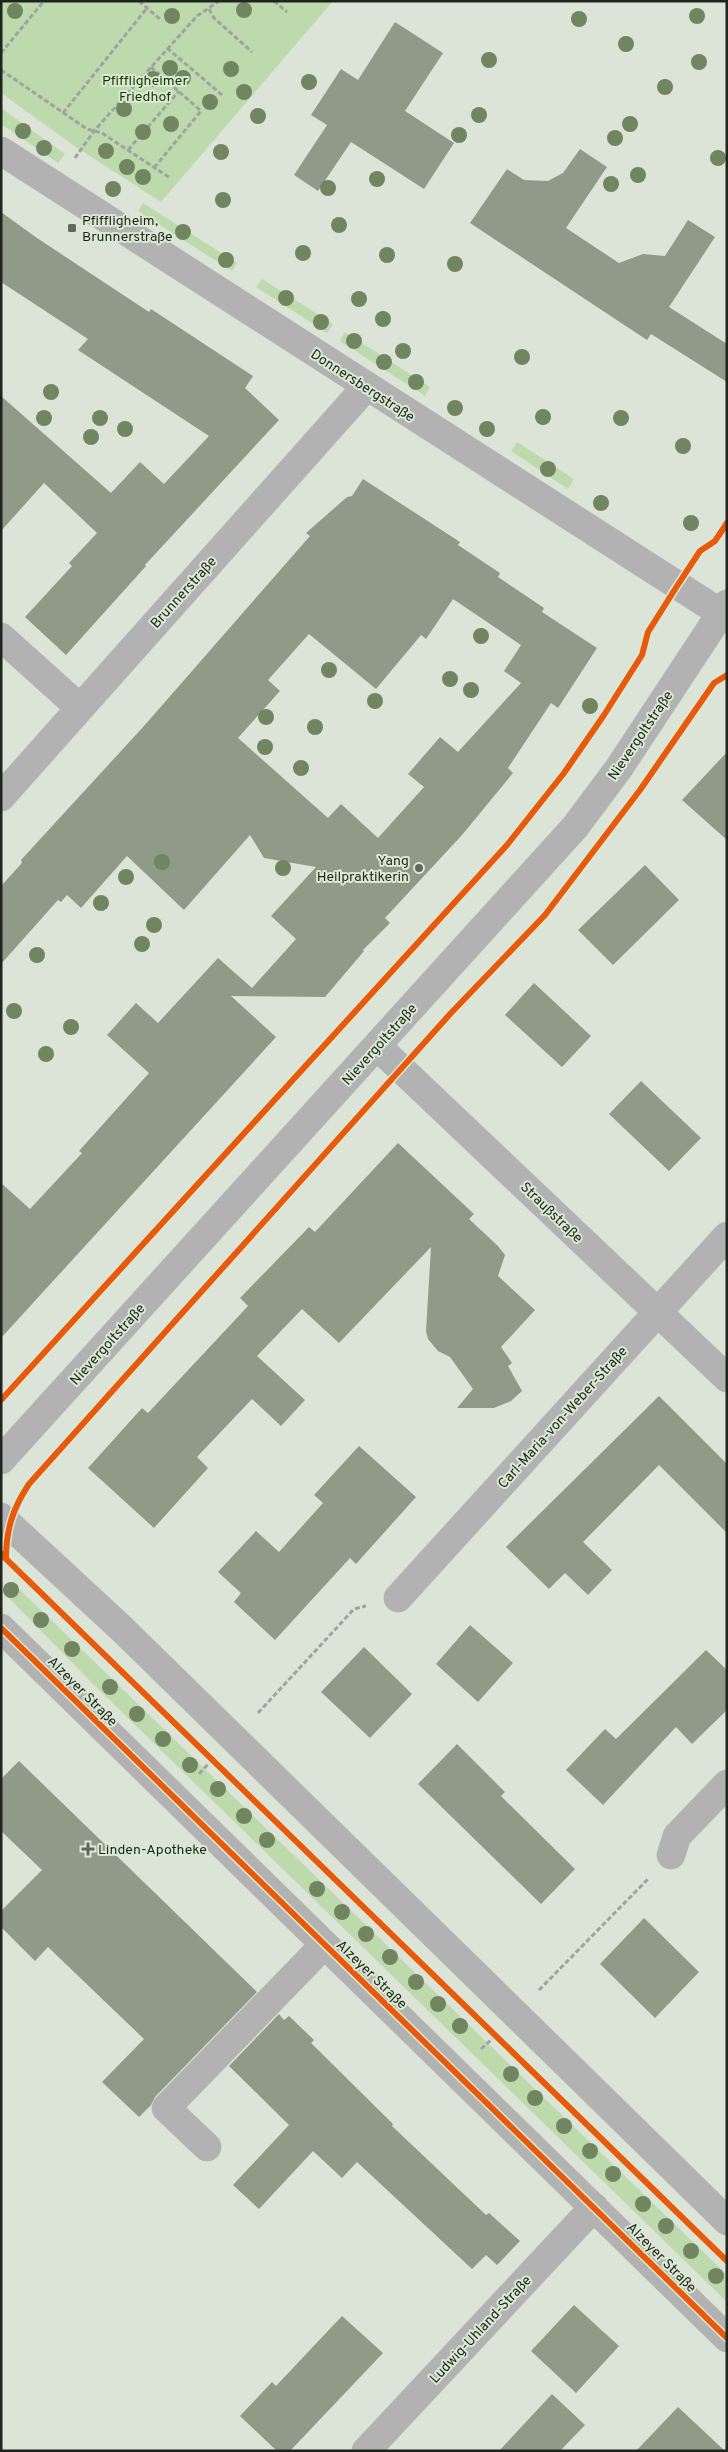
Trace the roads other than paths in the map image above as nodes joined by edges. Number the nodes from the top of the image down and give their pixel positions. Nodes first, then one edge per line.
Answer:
1 (1, 151) edge
2 (366, 387) junction
3 (725, 611) edge
4 (1, 637) edge
5 (80, 708) junction
6 (1, 797) edge
7 (377, 1046) junction
8 (727, 1236) edge
9 (657, 1312) junction
10 (727, 1378) edge
11 (1, 1460) edge
12 (1, 1516) edge
13 (398, 1598) road end
14 (1, 1628) edge
15 (727, 1784) edge
16 (671, 1855) road end
17 (324, 1945) junction
18 (207, 2147) dead end
19 (594, 2207) junction
20 (727, 2221) edge
21 (727, 2338) edge
22 (366, 2451) edge

1 - 2 street, Donnersbergstraße
2 - 3 street, Donnersbergstraße
2 - 5 street, Brunnerstraße
3 - 7 street, Nievergoltstraße
4 - 5 street
5 - 6 street, Brunnerstraße
7 - 9 street, Straußstraße
7 - 11 street, Nievergoltstraße
8 - 9 street, Carl-Maria-von-Weber-Straße
9 - 10 street, Straußstraße
9 - 13 street, Carl-Maria-von-Weber-Straße
12 - 20 street
14 - 17 street, Alzeyer Straße
15 - 16 street
17 - 18 street
17 - 19 street, Alzeyer Straße
19 - 21 street, Alzeyer Straße
19 - 22 street, Ludwig-Uhland-Straße

